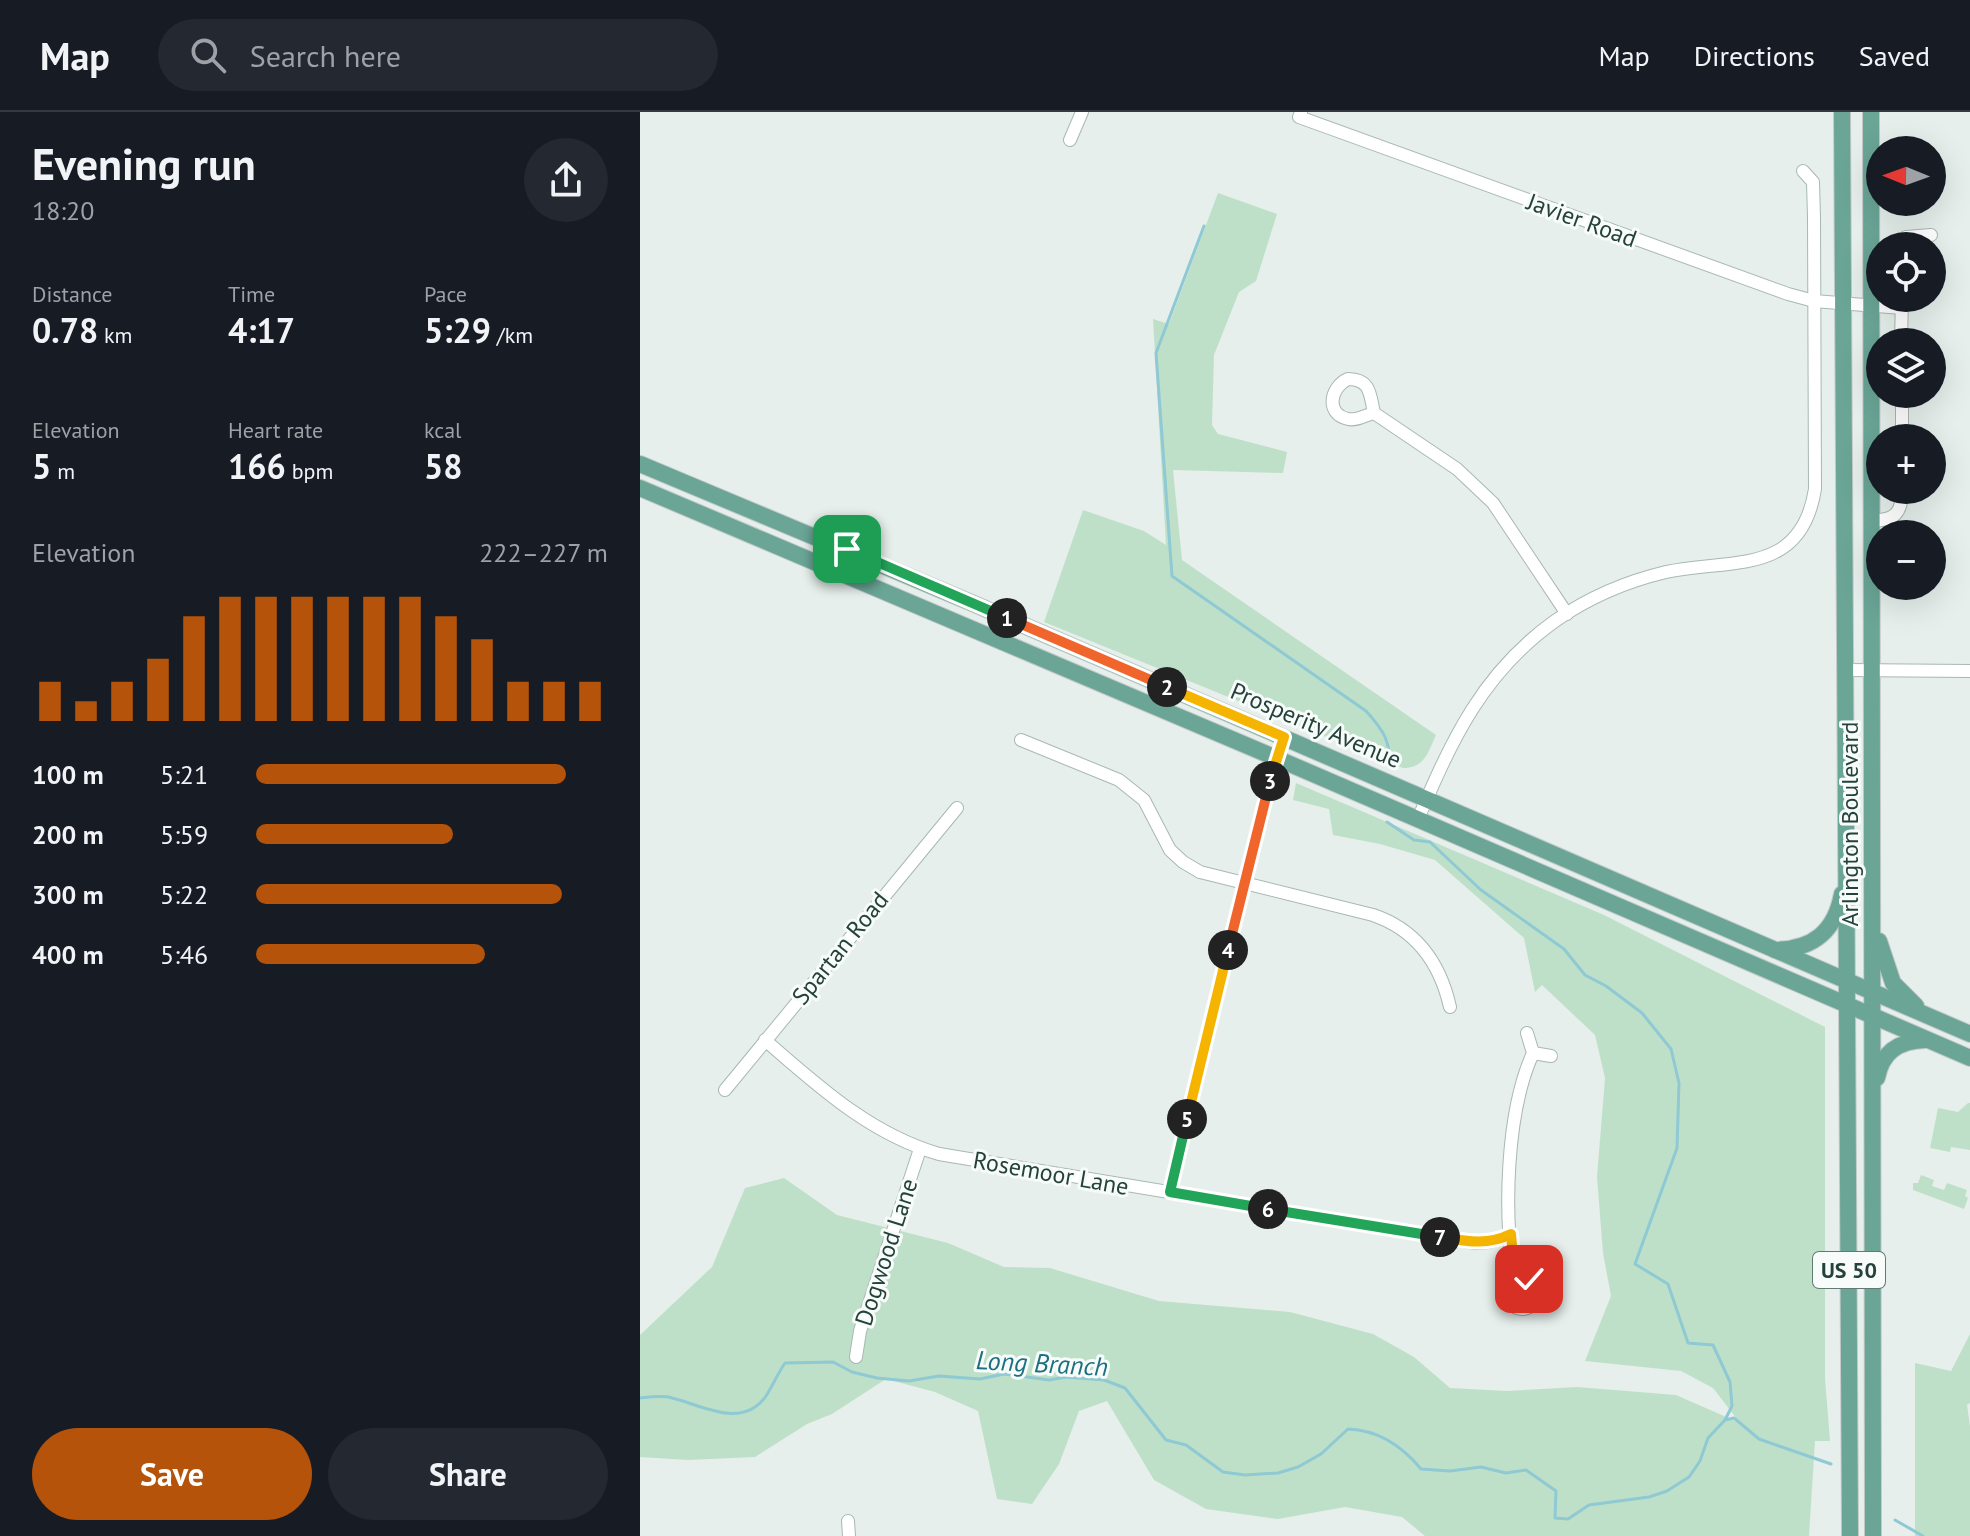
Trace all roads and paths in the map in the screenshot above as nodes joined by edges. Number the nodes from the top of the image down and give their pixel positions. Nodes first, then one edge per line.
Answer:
1 (1082, 112) edge
2 (1842, 112) edge
3 (1871, 112) edge
4 (1300, 114) edge
5 (1070, 140) dead end
6 (1803, 171) dead end
7 (1870, 232) edge
8 (1814, 301) junction
9 (1842, 303) junction
10 (1866, 305) edge
11 (1870, 312) edge
12 (1374, 413) dead end
13 (640, 464) edge
14 (640, 488) edge
15 (1901, 504) edge
16 (1871, 520) edge
17 (1888, 520) edge
18 (1872, 600) edge
19 (1567, 614) junction
20 (1845, 670) junction
21 (1872, 670) junction
22 (1970, 671) edge
23 (1284, 737) junction
24 (1021, 740) dead end
25 (1276, 758) junction
26 (1427, 799) junction
27 (957, 808) dead end
28 (1418, 819) junction
29 (1847, 853) junction
30 (1246, 884) junction
31 (1873, 916) junction
32 (1774, 950) junction
33 (1848, 982) junction
34 (1873, 992) junction
35 (1848, 1005) junction
36 (1450, 1007) dead end
37 (1873, 1016) junction
38 (1933, 1018) junction
39 (1527, 1033) dead end
40 (1970, 1034) edge
41 (765, 1040) junction
42 (1925, 1040) junction
43 (1533, 1053) junction
44 (1551, 1056) dead end
45 (1970, 1058) edge
46 (725, 1090) dead end
47 (1873, 1100) junction
48 (920, 1149) junction
49 (1170, 1192) junction
50 (1511, 1234) junction
51 (1515, 1280) dead end
52 (856, 1357) dead end
53 (848, 1521) dead end
54 (849, 1536) edge
55 (1850, 1536) edge
56 (1873, 1536) edge

1 - 5 street
2 - 9 main road, Arlington Boulevard / US 50
3 - 7 main road, Arlington Boulevard / US 50
4 - 8 street, Javier Road
6 - 8 street
8 - 9 street, Javier Road
8 - 19 street
9 - 10 street, Javier Road
9 - 20 main road, Arlington Boulevard / US 50
11 - 16 main road, Arlington Boulevard / US 50
12 - 19 street
13 - 23 main road, Prosperity Avenue
14 - 25 main road, Prosperity Avenue
15 - 17 street
18 - 21 main road, Arlington Boulevard / US 50
19 - 26 street
20 - 21 street
20 - 29 main road, Arlington Boulevard / US 50
21 - 22 street
21 - 31 main road, Arlington Boulevard / US 50
23 - 25 street
23 - 26 main road, Prosperity Avenue
24 - 30 street
25 - 28 main road, Prosperity Avenue
25 - 30 street
26 - 28 street
26 - 32 main road, Prosperity Avenue
27 - 41 street, Spartan Road
28 - 35 main road, Prosperity Avenue
29 - 32 main road
29 - 33 main road, Arlington Boulevard / US 50
30 - 36 street
30 - 49 street
31 - 34 main road, Arlington Boulevard / US 50
31 - 38 main road
32 - 33 main road, Prosperity Avenue
33 - 34 main road, Prosperity Avenue
33 - 35 main road, Arlington Boulevard / US 50
34 - 37 main road, Arlington Boulevard / US 50
34 - 38 main road, Prosperity Avenue
35 - 37 main road, Prosperity Avenue
35 - 55 main road, Arlington Boulevard / US 50
37 - 42 main road, Prosperity Avenue
37 - 47 main road, Arlington Boulevard / US 50
38 - 40 main road, Prosperity Avenue
39 - 43 street
41 - 46 street, Spartan Road
41 - 48 street, Rosemoor Lane
42 - 45 main road, Prosperity Avenue
42 - 47 main road
43 - 44 street
43 - 50 street
47 - 56 main road, Arlington Boulevard / US 50
48 - 49 street, Rosemoor Lane
48 - 52 street, Dogwood Lane
49 - 50 street, Rosemoor Lane
50 - 51 street
53 - 54 street

